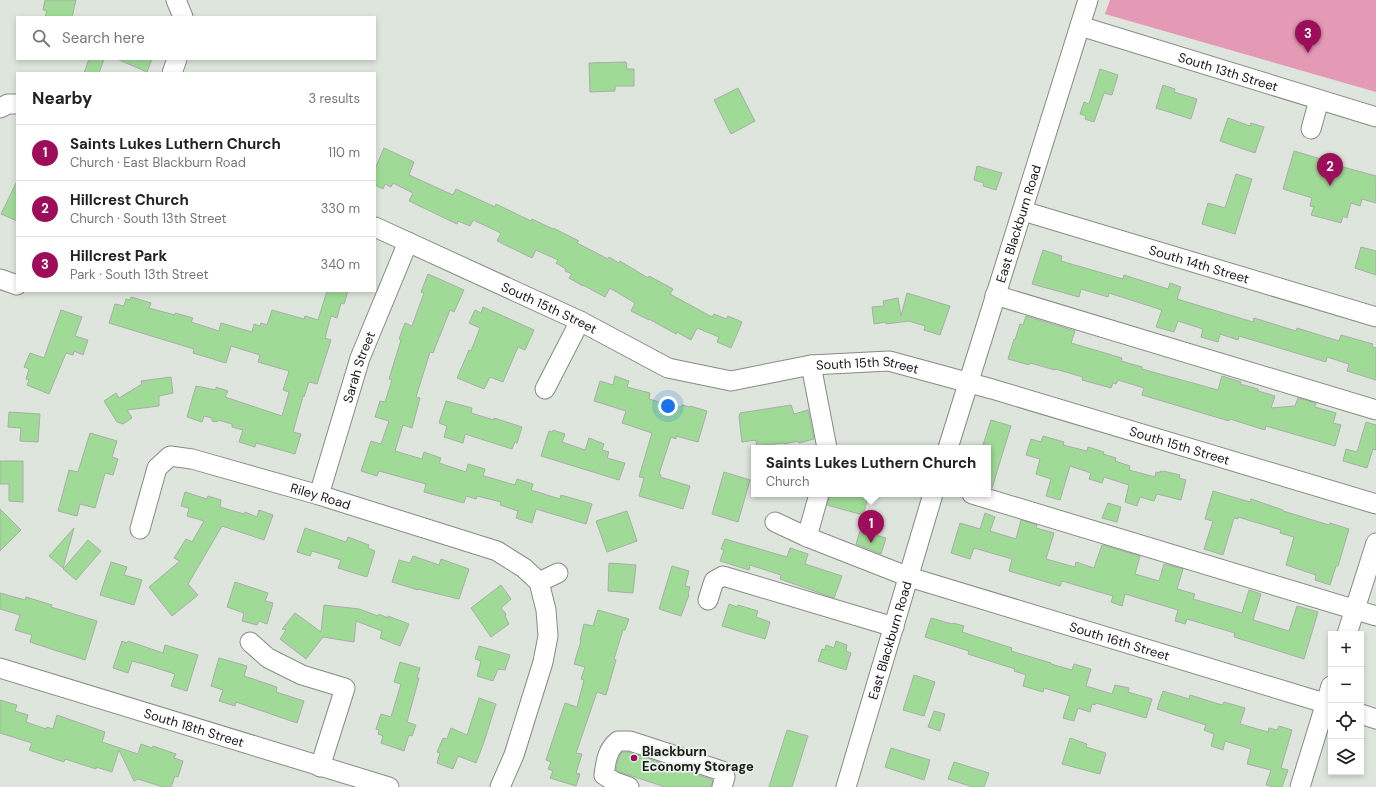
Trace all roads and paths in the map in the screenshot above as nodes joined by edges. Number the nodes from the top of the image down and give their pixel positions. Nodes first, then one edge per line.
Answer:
1 (176, 0) edge
2 (1088, 0) edge
3 (183, 16) edge
4 (1080, 26) junction
5 (177, 60) edge
6 (172, 72) edge
7 (1319, 100) junction
8 (1376, 117) edge
9 (1311, 129) dead end
10 (1023, 211) junction
11 (376, 227) edge
12 (408, 242) junction
13 (0, 279) edge
14 (16, 285) edge
15 (995, 295) junction
16 (1376, 317) edge
17 (580, 321) junction
18 (811, 365) junction
19 (969, 383) junction
20 (545, 389) dead end
21 (1376, 410) edge
22 (826, 445) edge
23 (949, 445) edge
24 (319, 496) junction
25 (818, 497) edge
26 (932, 497) edge
27 (982, 497) edge
28 (1376, 504) edge
29 (775, 522) dead end
30 (140, 529) dead end
31 (807, 537) junction
32 (1376, 543) edge
33 (558, 572) dead end
34 (908, 577) junction
35 (539, 582) junction
36 (708, 600) dead end
37 (1355, 610) junction
38 (1376, 616) edge
39 (894, 627) junction
40 (1348, 631) edge
41 (250, 642) dead end
42 (0, 668) edge
43 (1328, 698) edge
44 (1328, 701) edge
45 (1364, 715) edge
46 (1376, 719) edge
47 (320, 767) junction
48 (389, 787) edge
49 (500, 787) edge
50 (629, 787) edge
51 (722, 787) edge
52 (846, 787) edge
53 (1300, 787) edge

1 - 3 street
2 - 4 street, East Blackburn Road
4 - 7 street, South 13th Street
4 - 10 street, East Blackburn Road
5 - 6 street
7 - 8 street, South 13th Street
7 - 9 street
10 - 15 street, East Blackburn Road
10 - 16 street, South 14th Street
11 - 12 street, South 15th Street
12 - 17 street, South 15th Street
12 - 24 street, Sarah Street
13 - 14 street
15 - 19 street, East Blackburn Road
15 - 21 street
17 - 18 street, South 15th Street
17 - 20 street
18 - 19 street, South 15th Street
18 - 22 street
19 - 23 street, East Blackburn Road
19 - 28 street, South 15th Street
24 - 30 street, Riley Road
24 - 35 street, Riley Road
25 - 31 street
26 - 34 street, East Blackburn Road
27 - 37 street
29 - 31 street, South 16th Street
31 - 34 street, South 16th Street
32 - 37 street
33 - 35 street
34 - 39 street, East Blackburn Road
34 - 43 street, South 16th Street
35 - 49 street
36 - 39 street
37 - 38 street
37 - 40 street
39 - 52 street, East Blackburn Road
41 - 47 street
42 - 47 street, South 18th Street
44 - 53 street
45 - 46 street
47 - 48 street, South 18th Street
50 - 51 street

